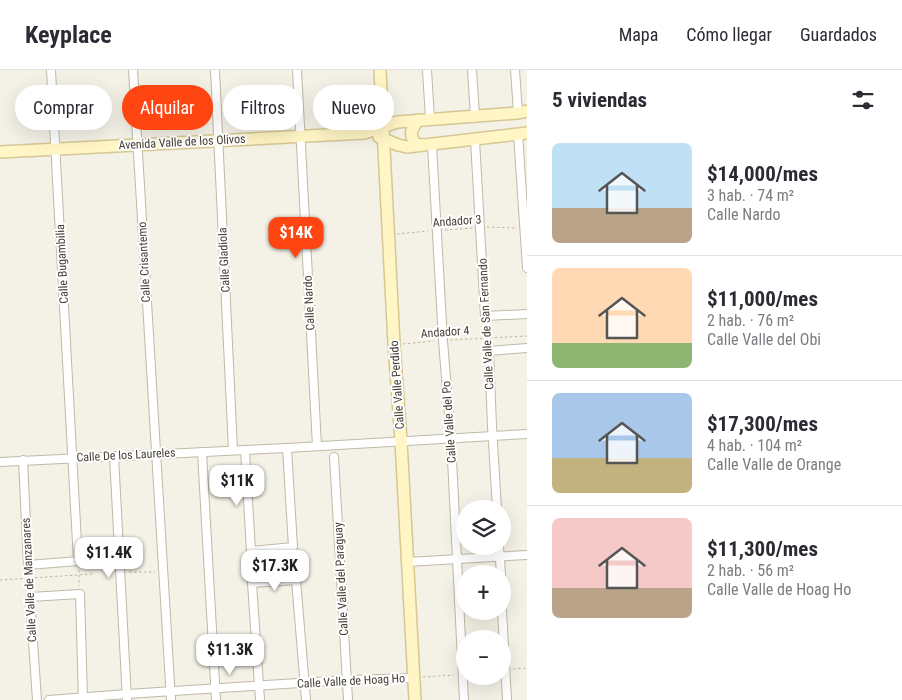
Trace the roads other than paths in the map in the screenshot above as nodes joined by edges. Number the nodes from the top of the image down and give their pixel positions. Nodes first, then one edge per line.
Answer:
1 (51, 70) edge
2 (133, 70) edge
3 (215, 70) edge
4 (297, 70) edge
5 (380, 70) edge
6 (427, 70) edge
7 (472, 70) edge
8 (515, 70) edge
9 (524, 113) edge
10 (475, 116) junction
11 (430, 119) junction
12 (418, 120) junction
13 (384, 132) junction
14 (524, 135) edge
15 (301, 136) junction
16 (475, 140) junction
17 (218, 141) junction
18 (137, 144) junction
19 (427, 145) junction
20 (56, 148) junction
21 (0, 152) edge
22 (527, 268) edge
23 (527, 314) edge
24 (527, 348) edge
25 (527, 434) edge
26 (493, 436) junction
27 (451, 439) junction
28 (401, 441) junction
29 (317, 446) junction
30 (287, 448) junction
31 (234, 450) junction
32 (245, 450) junction
33 (202, 452) junction
34 (156, 454) junction
35 (114, 456) junction
36 (334, 457) dead end
37 (72, 458) junction
38 (23, 460) junction
39 (0, 462) edge
40 (497, 500) edge
41 (527, 555) edge
42 (500, 557) junction
43 (457, 560) junction
44 (407, 562) junction
45 (28, 565) joint
46 (500, 565) edge
47 (502, 620) edge
48 (413, 678) junction
49 (346, 680) junction
50 (304, 684) junction
51 (259, 686) junction
52 (216, 689) junction
53 (171, 691) junction
54 (127, 697) edge
55 (83, 698) edge
56 (37, 700) edge
57 (49, 700) edge
58 (171, 700) edge
59 (216, 700) edge
60 (260, 700) edge
61 (306, 700) edge
62 (348, 700) edge
63 (415, 700) edge
64 (464, 700) edge
65 (507, 700) edge

1 - 20 street, Calle Bugambilia
2 - 18 street, Calle Crisantemo
3 - 17 street, Calle Gladiola
4 - 15 street, Calle Nardo
5 - 13 main road, Calle Valle Perdido
6 - 11 street
7 - 10 street
8 - 9 street
9 - 10 main road, Avenida Valle de los Olivos
10 - 11 main road, Avenida Valle de los Olivos
11 - 12 main road, Avenida Valle de los Olivos
12 - 13 main road, Avenida Valle de los Olivos
12 - 19 main road
13 - 15 main road, Avenida Valle de los Olivos
13 - 19 main road
13 - 28 main road, Calle Valle Perdido
14 - 16 main road
14 - 22 street
15 - 17 main road, Avenida Valle de los Olivos
15 - 29 street, Calle Nardo
16 - 19 main road
16 - 23 street, Calle Valle de San Fernando
17 - 18 main road, Avenida Valle de los Olivos
17 - 31 street, Calle Gladiola
18 - 20 main road, Avenida Valle de los Olivos
18 - 34 street, Calle Crisantemo
19 - 27 street, Calle Valle del Po
20 - 21 main road, Avenida Valle de los Olivos
20 - 37 street, Calle Bugambilia
24 - 26 street, Calle Valle de San Fernando
25 - 26 street, Calle De los Laureles
26 - 27 street, Calle De los Laureles
26 - 40 street, Calle Valle de San Fernando
27 - 28 street, Calle De los Laureles
27 - 43 street, Calle Valle del Po
28 - 29 street, Calle De los Laureles
28 - 44 main road, Calle Valle Perdido
29 - 30 street, Calle De los Laureles
30 - 32 street, Calle De los Laureles
30 - 32 street
31 - 32 street, Calle De los Laureles
31 - 33 street, Calle De los Laureles
33 - 34 street, Calle De los Laureles
33 - 52 street
34 - 35 street, Calle De los Laureles
34 - 53 street, Calle Crisantemo
35 - 37 street, Calle De los Laureles
35 - 54 street
36 - 49 street, Calle Valle del Paraguay
37 - 38 street, Calle De los Laureles
37 - 45 street, Calle Bugambilia
38 - 39 street, Calle De los Laureles
38 - 45 street, Calle Valle de Manzanares
41 - 42 street
42 - 43 street
42 - 46 street
43 - 44 street
43 - 64 street, Calle Valle del Po
44 - 48 main road, Calle Valle Perdido
47 - 65 street
48 - 49 street, Calle Valle de Hoag Ho
48 - 63 main road, Calle Valle Perdido
49 - 50 street, Calle Valle de Hoag Ho
49 - 62 street, Calle Valle del Paraguay
50 - 51 street, Calle Valle de Hoag Ho
50 - 51 street
50 - 61 street
51 - 52 street, Calle Valle de Hoag Ho
51 - 60 street
52 - 53 street, Calle Valle de Hoag Ho
52 - 59 street
53 - 54 street, Calle Valle de Hoag Ho
53 - 58 street, Calle Crisantemo
54 - 55 street, Calle Valle de Hoag Ho
55 - 56 street, Calle Valle de Manzanares
55 - 57 street, Calle Valle de Hoag Ho

